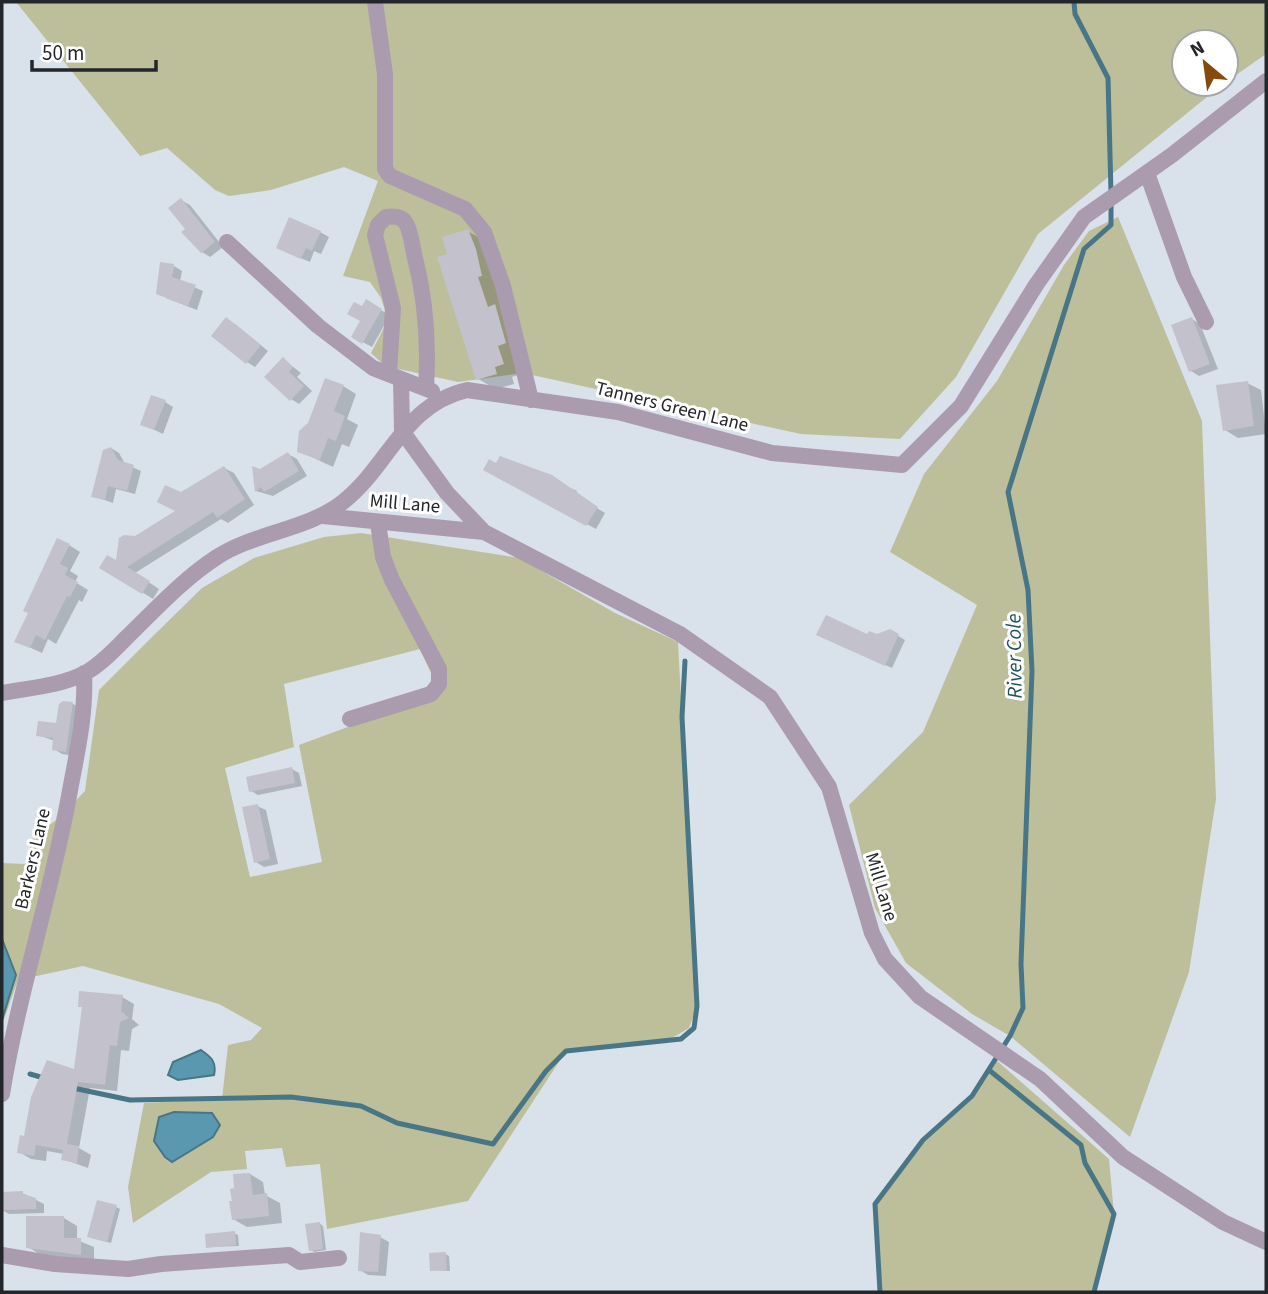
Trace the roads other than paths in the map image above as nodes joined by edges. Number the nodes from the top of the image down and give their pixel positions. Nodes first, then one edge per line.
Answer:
1 (375, 2) edge
2 (1266, 81) edge
3 (1147, 173) junction
4 (227, 242) dead end
5 (1206, 322) dead end
6 (395, 377) junction
7 (426, 388) junction
8 (442, 397) junction
9 (531, 400) junction
10 (402, 431) junction
11 (323, 516) junction
12 (378, 523) junction
13 (484, 532) junction
14 (84, 673) junction
15 (2, 693) edge
16 (350, 719) dead end
17 (2, 1094) edge
18 (1266, 1242) edge
19 (2, 1255) edge
20 (339, 1258) dead end

1 - 9 street
2 - 3 street, Tanners Green Lane
3 - 5 street
3 - 9 street, Tanners Green Lane
4 - 6 street
6 - 7 street
6 - 7 street
6 - 10 street
7 - 8 street
8 - 9 street, Tanners Green Lane
8 - 10 street
10 - 11 street
10 - 13 street, Mill Lane
11 - 12 street, Mill Lane
11 - 14 street
12 - 13 street, Mill Lane
12 - 16 street
13 - 18 street, Mill Lane
14 - 15 street
14 - 17 street, Barkers Lane
19 - 20 street

